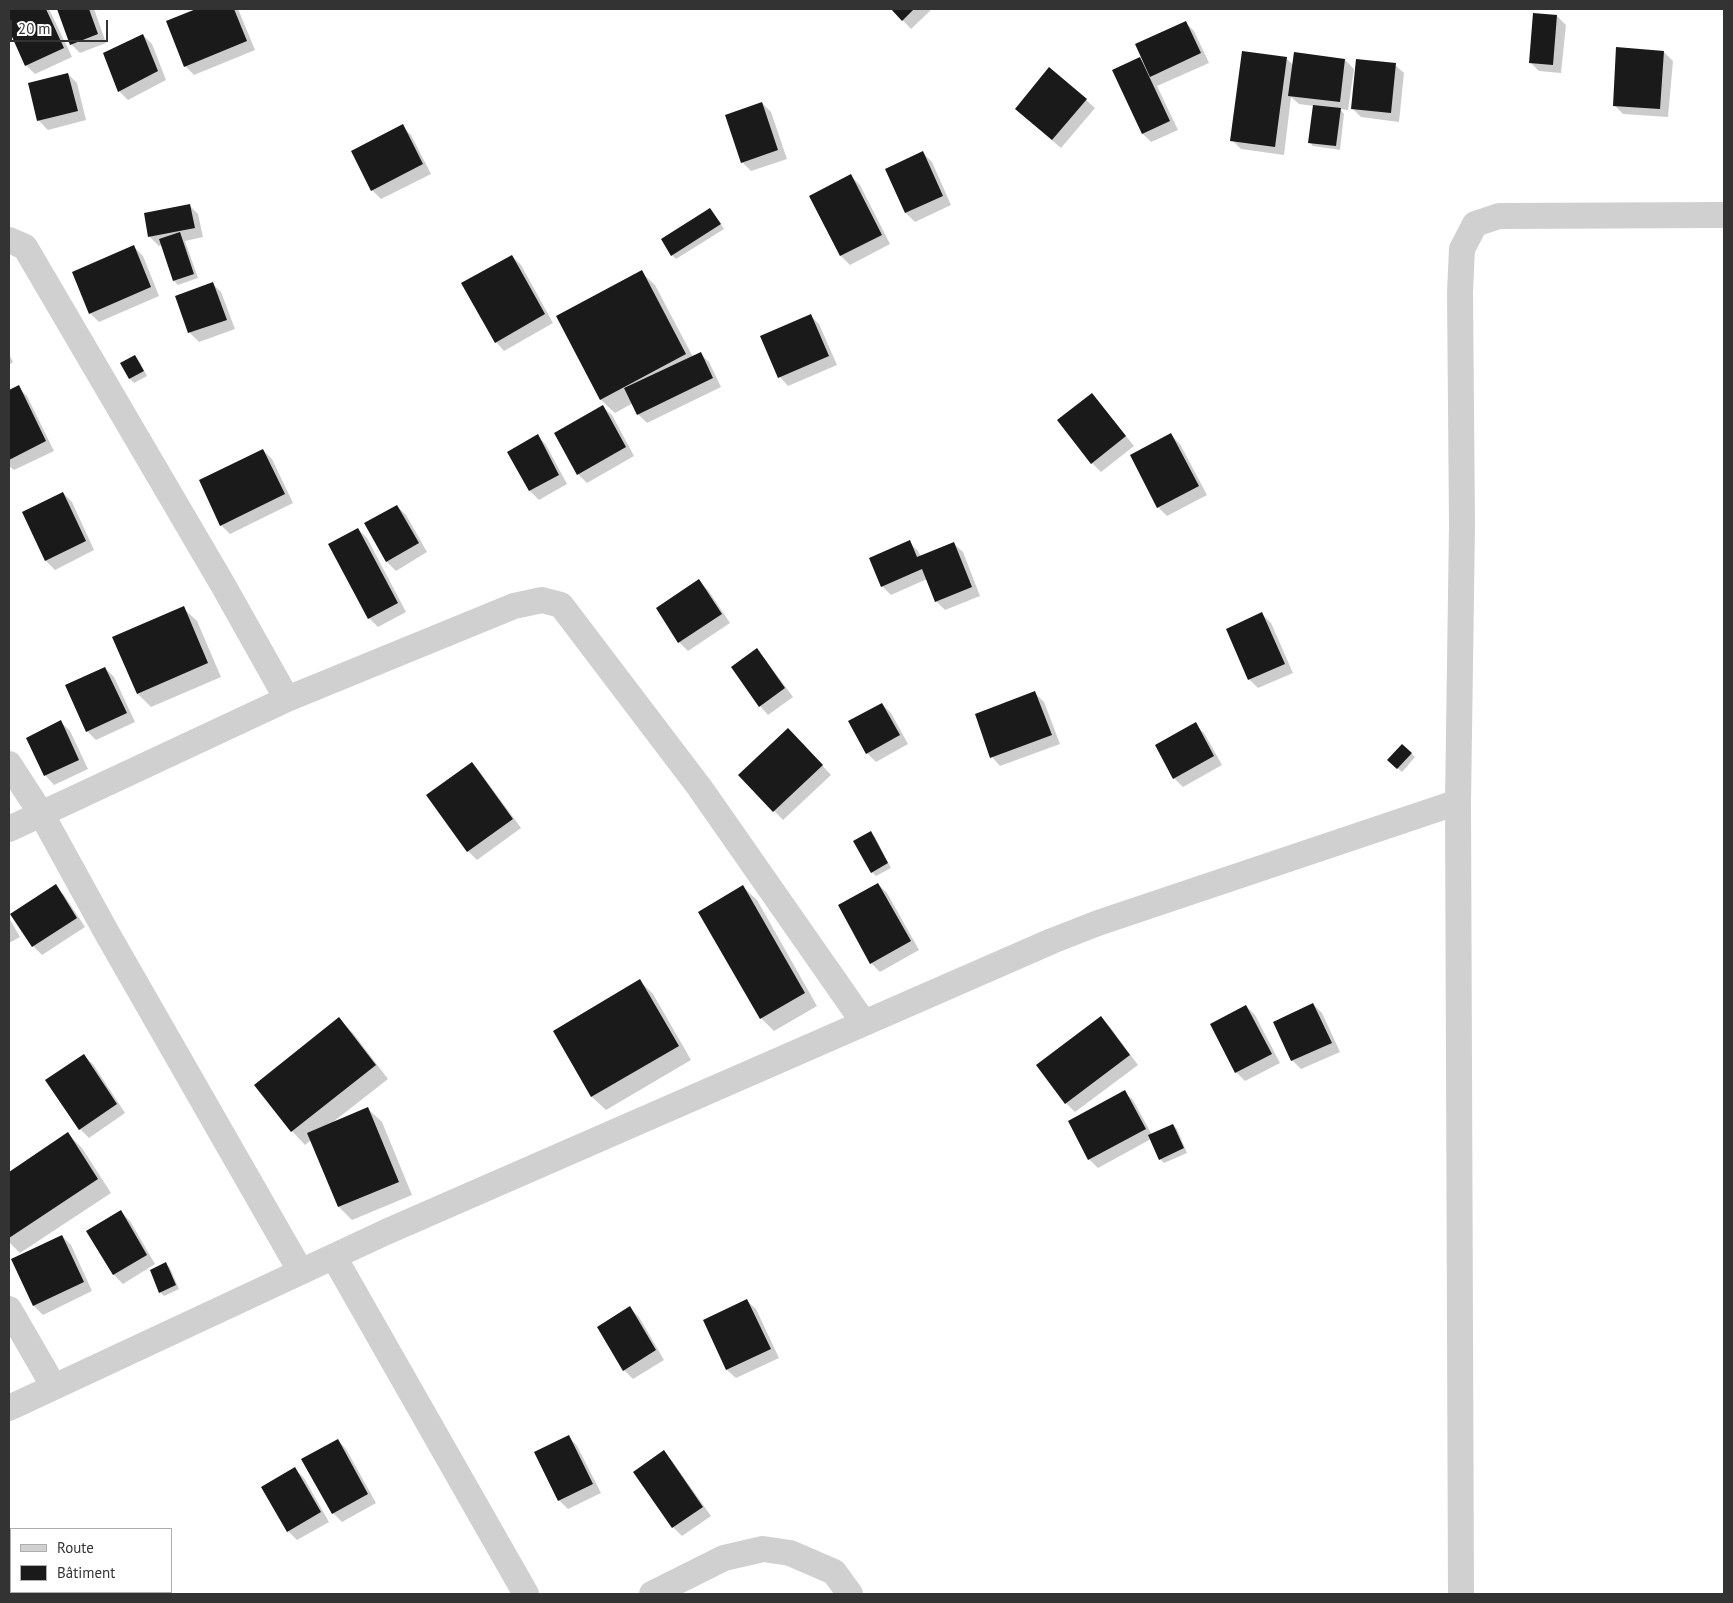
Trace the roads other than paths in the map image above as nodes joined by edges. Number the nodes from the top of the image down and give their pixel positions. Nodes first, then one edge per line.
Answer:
1 (1724, 215) edge
2 (9, 240) edge
3 (287, 699) junction
4 (9, 764) edge
5 (1458, 802) junction
6 (42, 815) junction
7 (9, 829) edge
8 (864, 1023) junction
9 (334, 1258) junction
10 (301, 1272) junction
11 (9, 1309) edge
12 (54, 1387) junction
13 (9, 1408) edge
14 (526, 1594) edge
15 (652, 1594) edge
16 (850, 1594) edge
17 (1460, 1594) edge

1 - 5 street
2 - 3 street
3 - 6 street
3 - 8 street
4 - 6 street
5 - 8 street
5 - 17 street
6 - 7 street
6 - 10 street
8 - 9 street
9 - 10 street
9 - 14 street
10 - 12 street
11 - 12 street
12 - 13 street
15 - 16 street

